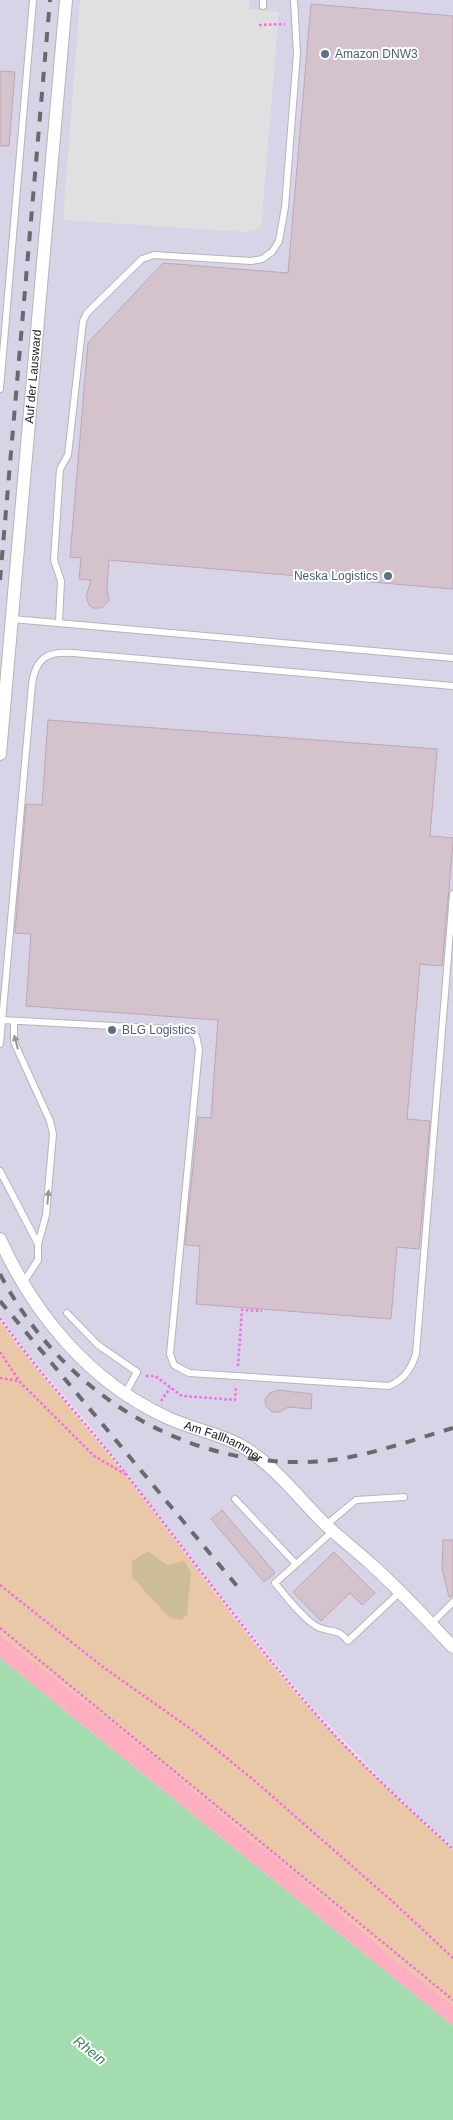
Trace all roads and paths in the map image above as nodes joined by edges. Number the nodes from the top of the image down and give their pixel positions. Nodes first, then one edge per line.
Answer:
1 (33, 0) edge
2 (66, 0) edge
3 (294, 0) edge
4 (295, 23) junction
5 (259, 25) dead end
6 (0, 388) edge
7 (12, 619) junction
8 (58, 622) junction
9 (453, 658) edge
10 (453, 686) edge
11 (0, 754) edge
12 (453, 894) edge
13 (2, 1020) junction
14 (14, 1021) junction
15 (0, 1044) edge
16 (0, 1171) edge
17 (0, 1239) edge
18 (38, 1244) junction
19 (22, 1283) junction
20 (67, 1313) dead end
21 (0, 1318) edge
22 (0, 1352) edge
23 (0, 1378) edge
24 (20, 1382) junction
25 (125, 1394) junction
26 (126, 1475) junction
27 (404, 1497) dead end
28 (235, 1499) dead end
29 (329, 1528) junction
30 (296, 1564) junction
31 (0, 1585) edge
32 (400, 1592) junction
33 (453, 1602) edge
34 (431, 1624) junction
35 (0, 1628) edge
36 (453, 1647) edge
37 (453, 1849) edge
38 (453, 1958) edge
39 (453, 2000) edge

1 - 6 lane
2 - 7 street, Auf der Lausward
3 - 4 lane
4 - 5 path
4 - 8 lane
7 - 8 lane
7 - 11 street, Auf der Lausward
8 - 9 lane
10 - 13 lane
12 - 14 lane
13 - 14 lane
13 - 15 lane
18 -> 14 lane
16 - 18 lane
17 - 19 street, Am Fallhammer
18 - 19 lane
19 - 25 street, Am Fallhammer
20 - 25 lane
21 - 26 path
22 - 24 path
23 - 24 path
24 - 26 path
25 - 29 street, Am Fallhammer
26 - 37 path
27 - 29 lane
28 - 30 lane
29 - 30 lane
29 - 32 street, Am Fallhammer
30 - 32 lane
31 - 38 path
32 - 34 street, Am Fallhammer
33 - 34 lane
34 - 36 street, Am Fallhammer
35 - 39 path

